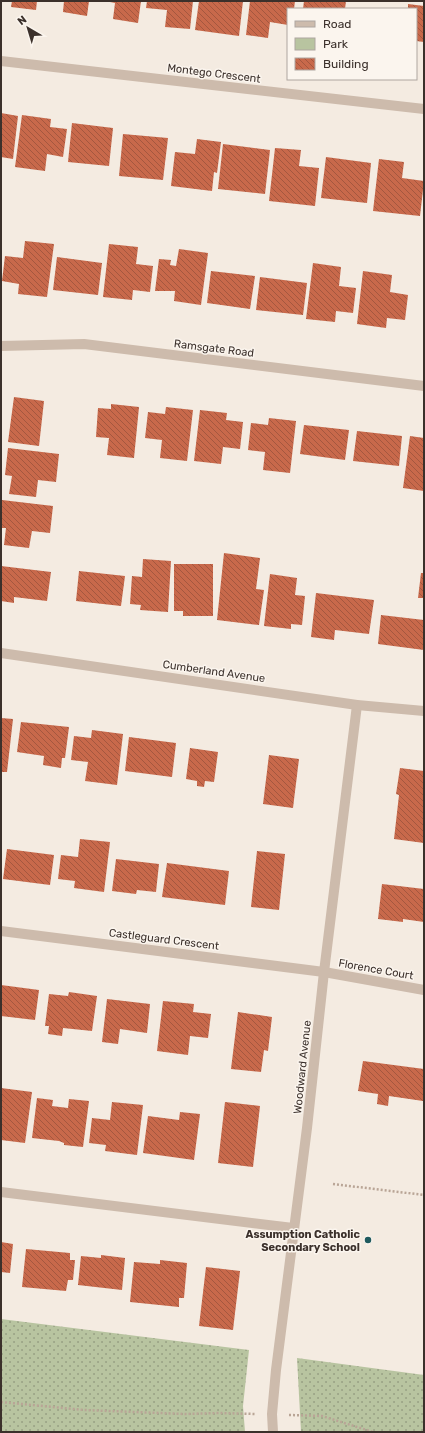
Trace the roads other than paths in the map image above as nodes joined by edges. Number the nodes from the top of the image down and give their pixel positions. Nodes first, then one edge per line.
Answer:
1 (1, 61) edge
2 (424, 109) edge
3 (1, 346) edge
4 (424, 386) edge
5 (1, 653) edge
6 (357, 704) junction
7 (424, 712) edge
8 (1, 931) edge
9 (324, 972) junction
10 (424, 990) edge
11 (1, 1192) edge
12 (294, 1228) junction
13 (273, 1432) edge

1 - 2 street, Montego Crescent
3 - 4 street, Ramsgate Road
5 - 6 street, Cumberland Avenue
6 - 7 street, Cumberland Avenue
6 - 9 street, Woodward Avenue
8 - 9 street, Castleguard Crescent
9 - 10 street, Florence Court
9 - 12 street, Woodward Avenue
11 - 12 street
12 - 13 street, Woodward Avenue

